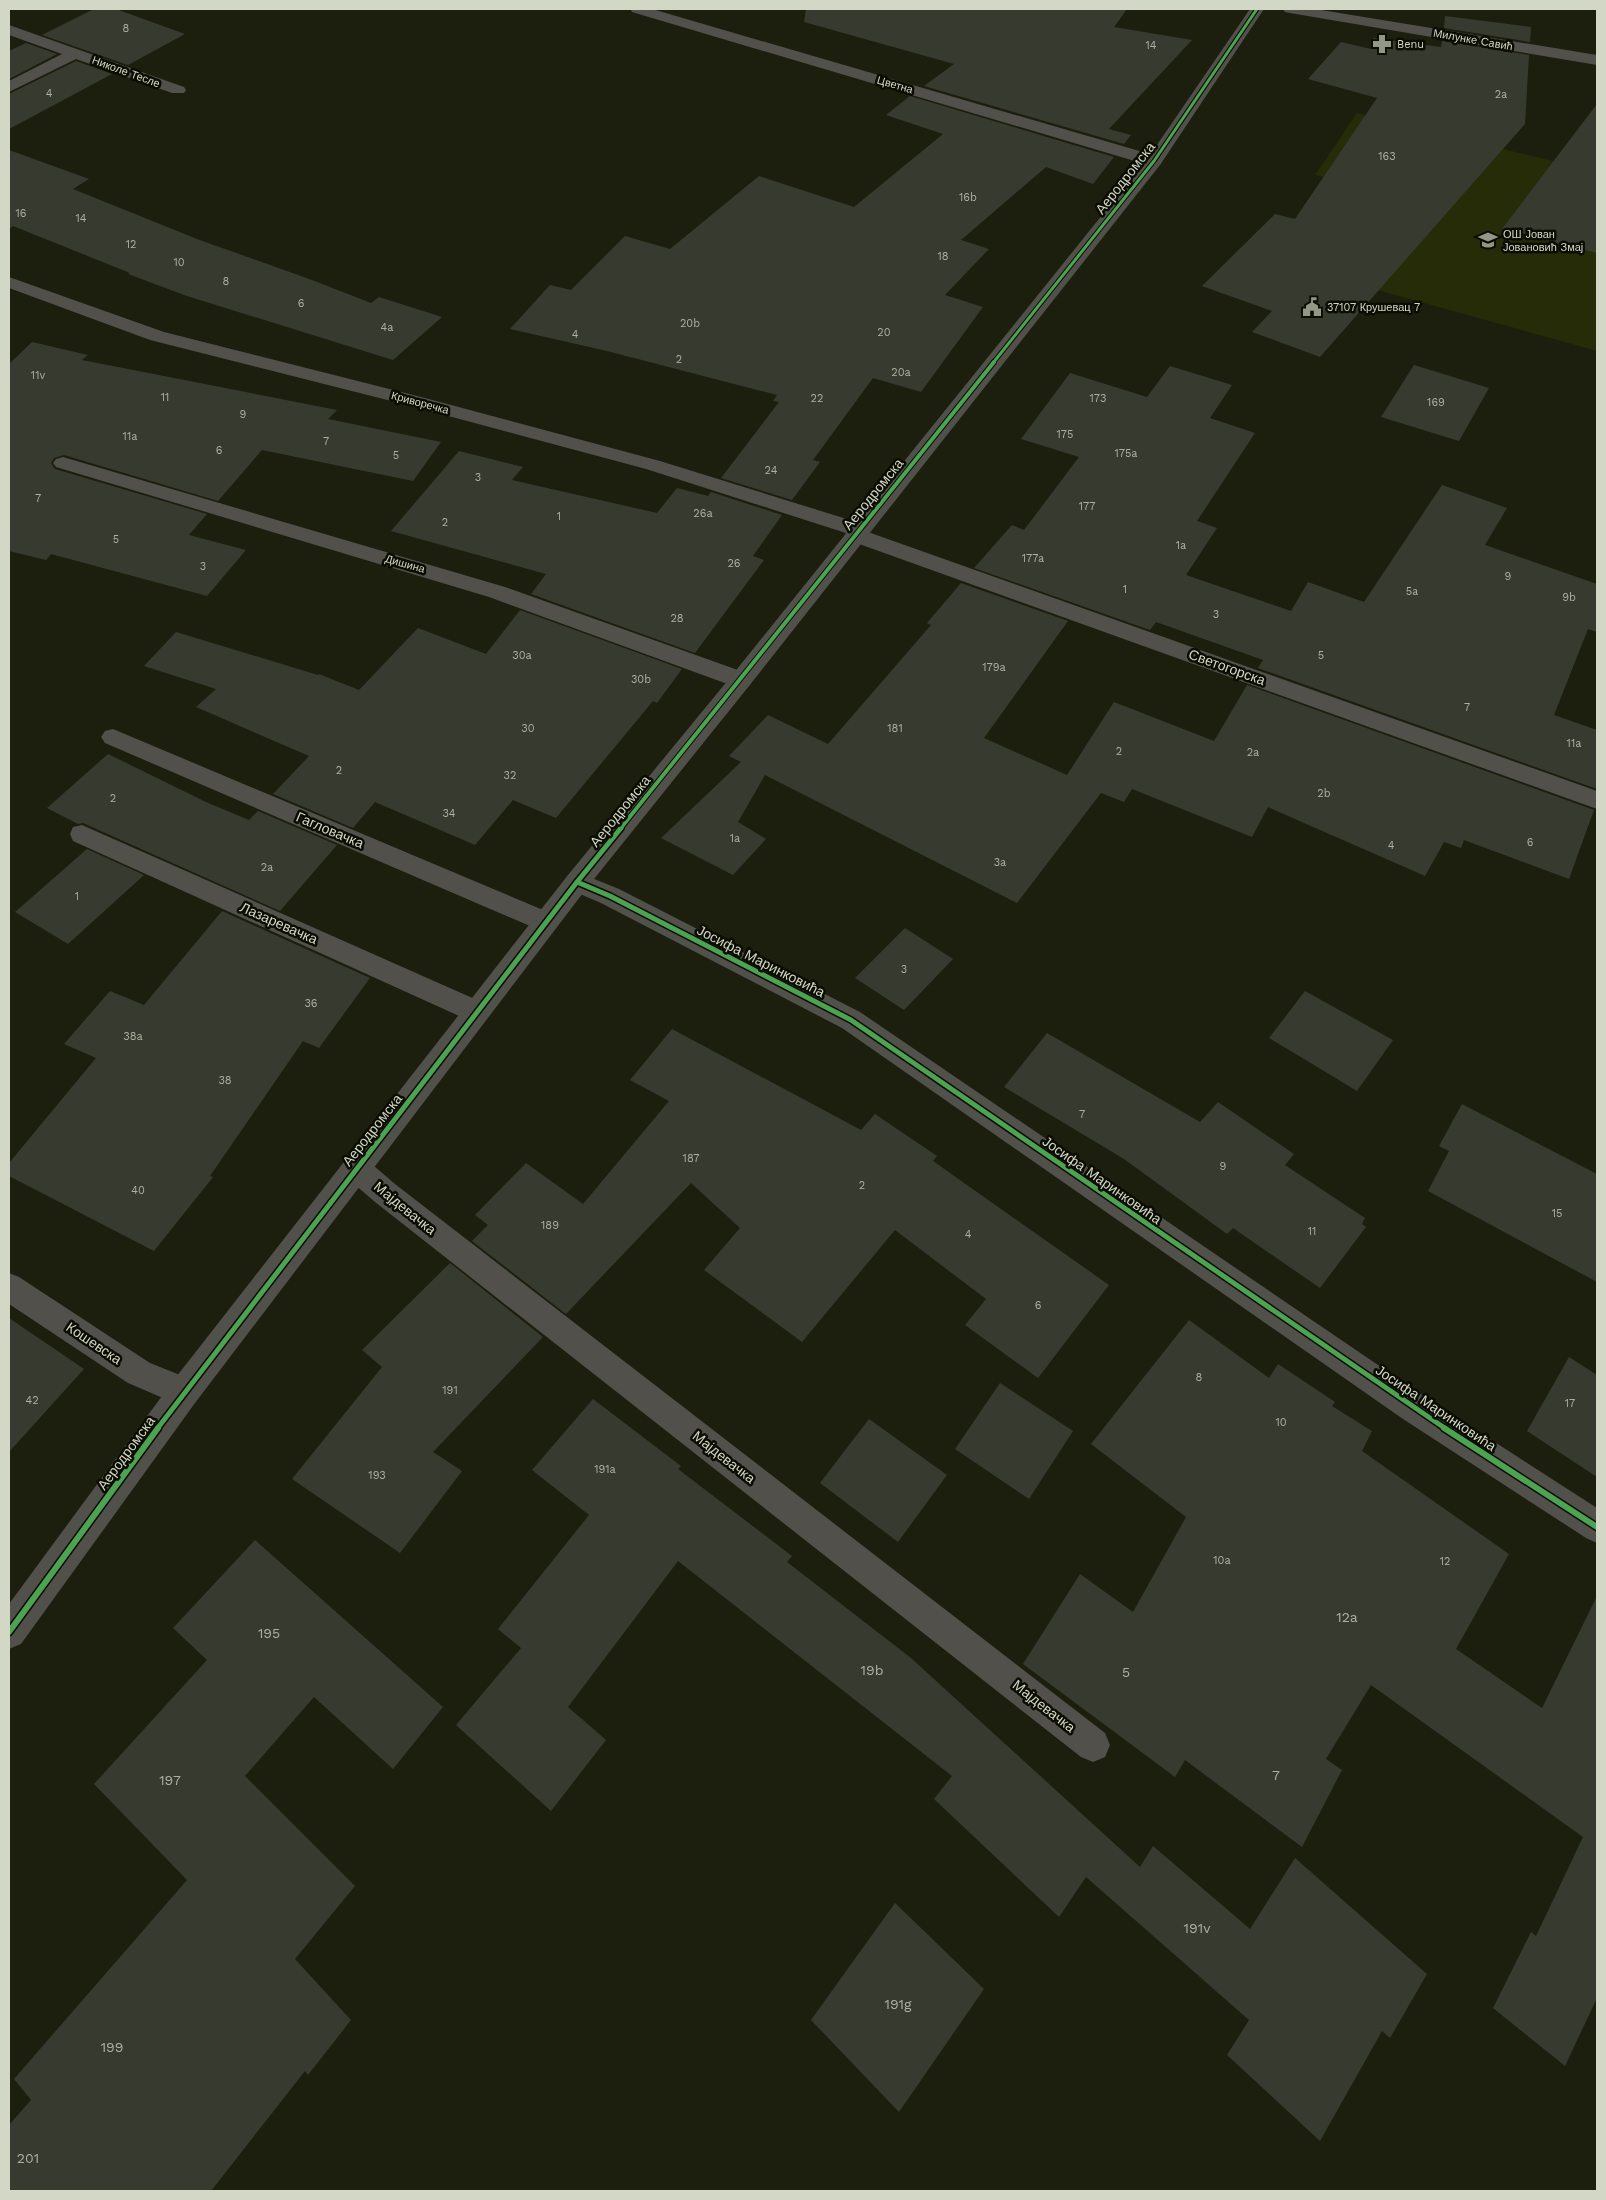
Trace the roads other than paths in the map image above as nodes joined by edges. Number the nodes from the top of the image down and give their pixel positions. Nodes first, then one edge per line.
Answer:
1 (637, 9) edge
2 (1257, 9) edge
3 (1290, 9) edge
4 (9, 30) edge
5 (75, 53) junction
6 (1597, 60) edge
7 (9, 87) edge
8 (178, 90) dead end
9 (1154, 161) junction
10 (9, 282) edge
11 (63, 463) dead end
12 (857, 533) junction
13 (741, 680) junction
14 (113, 737) dead end
15 (1597, 800) edge
16 (82, 834) dead end
17 (577, 882) junction
18 (546, 922) junction
19 (477, 1012) junction
20 (356, 1169) junction
21 (9, 1287) edge
22 (184, 1392) junction
23 (1597, 1527) edge
24 (9, 1632) edge
25 (1093, 1744) dead end

1 - 9 street, Цветна
2 - 9 street, Аеродромска
3 - 6 street, Милунке Савић
4 - 5 street, Николе Тесле
5 - 7 street, Николе Тесле
5 - 8 street, Николе Тесле
9 - 12 street, Аеродромска
10 - 12 street, Криворечка
11 - 13 street, Дишина
12 - 13 street, Аеродромска
12 - 15 street, Светогорска
13 - 17 street, Аеродромска
14 - 18 street, Гагловачка
16 - 19 street, Лазаревачка
17 - 18 street, Аеродромска
17 - 23 street, Јосифа Маринковића
18 - 19 street, Аеродромска
19 - 20 street, Аеродромска
20 - 22 street, Аеродромска
20 - 25 street, Мајдевачка
21 - 22 street, Кошевска
22 - 24 street, Аеродромска

